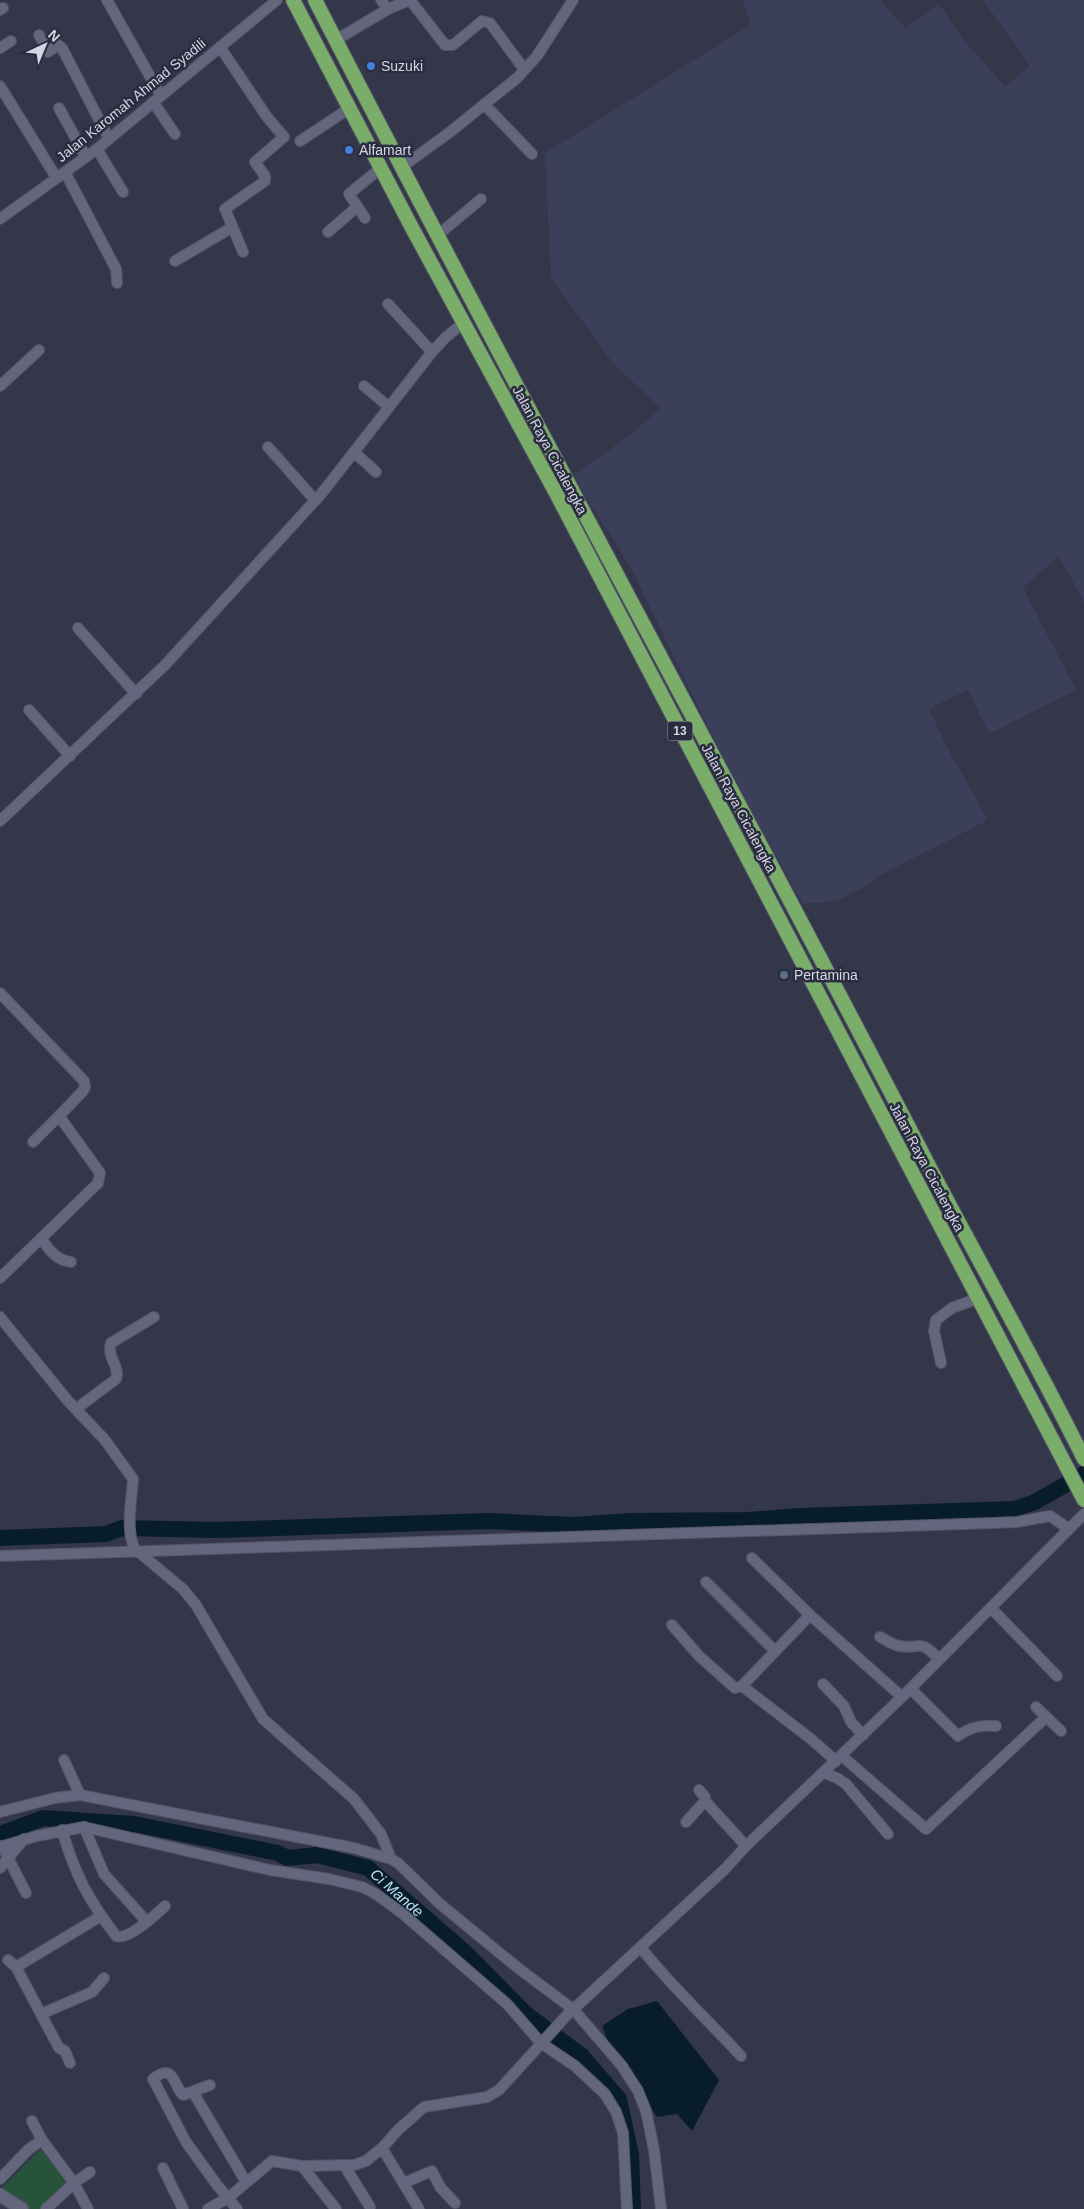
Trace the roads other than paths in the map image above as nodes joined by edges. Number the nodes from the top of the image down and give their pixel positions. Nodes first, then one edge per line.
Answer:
1 (108, 0) edge
2 (277, 0) edge
3 (293, 0) edge
4 (315, 0) edge
5 (381, 0) edge
6 (573, 0) edge
7 (388, 9) junction
8 (39, 35) dead end
9 (336, 40) junction
10 (11, 41) dead end
11 (220, 47) junction
12 (0, 48) edge
13 (524, 69) junction
14 (2, 93) edge
15 (157, 99) junction
16 (484, 104) junction
17 (59, 108) dead end
18 (350, 108) junction
19 (175, 134) dead end
20 (109, 139) junction
21 (300, 141) dead end
22 (97, 149) junction
23 (532, 154) dead end
24 (86, 157) junction
25 (382, 167) junction
26 (402, 167) junction
27 (60, 174) junction
28 (123, 192) dead end
29 (481, 199) dead end
30 (357, 207) junction
31 (429, 217) junction
32 (365, 218) dead end
33 (0, 219) edge
34 (411, 226) junction
35 (231, 228) junction
36 (328, 232) dead end
37 (438, 235) junction
38 (243, 252) dead end
39 (175, 261) dead end
40 (117, 282) dead end
41 (388, 304) dead end
42 (463, 323) junction
43 (39, 350) dead end
44 (432, 352) junction
45 (0, 386) edge
46 (364, 386) dead end
47 (389, 407) junction
48 (268, 447) dead end
49 (354, 452) junction
50 (376, 472) dead end
51 (315, 500) junction
52 (78, 628) dead end
53 (136, 694) junction
54 (29, 710) dead end
55 (70, 756) junction
56 (0, 821) edge
57 (0, 994) edge
58 (59, 1116) junction
59 (33, 1142) dead end
60 (42, 1238) junction
61 (71, 1262) dead end
62 (0, 1278) edge
63 (979, 1298) junction
64 (0, 1317) edge
65 (154, 1317) dead end
66 (941, 1363) dead end
67 (76, 1409) junction
68 (1082, 1456) edge
69 (1082, 1495) edge
70 (1084, 1514) edge
71 (1069, 1529) junction
72 (135, 1548) junction
73 (0, 1556) edge
74 (752, 1558) dead end
75 (706, 1582) dead end
76 (991, 1608) junction
77 (810, 1615) junction
78 (672, 1625) dead end
79 (880, 1637) dead end
80 (775, 1652) junction
81 (940, 1660) junction
82 (1057, 1676) dead end
83 (822, 1684) dead end
84 (742, 1686) junction
85 (911, 1689) junction
86 (902, 1697) junction
87 (1036, 1707) dead end
88 (1046, 1717) junction
89 (996, 1726) dead end
90 (1061, 1731) dead end
91 (863, 1735) junction
92 (839, 1759) junction
93 (64, 1760) dead end
94 (824, 1773) junction
95 (699, 1790) dead end
96 (80, 1795) junction
97 (705, 1801) junction
98 (0, 1812) edge
99 (686, 1822) dead end
100 (84, 1827) junction
101 (62, 1830) junction
102 (888, 1834) dead end
103 (24, 1839) junction
104 (746, 1846) junction
105 (1, 1847) edge
106 (8, 1859) junction
107 (391, 1859) junction
108 (0, 1868) edge
109 (26, 1893) dead end
110 (165, 1906) dead end
111 (101, 1916) junction
112 (146, 1922) junction
113 (641, 1948) junction
114 (104, 1978) dead end
115 (570, 2012) junction
116 (41, 2014) junction
117 (542, 2042) junction
118 (741, 2056) dead end
119 (70, 2063) dead end
120 (210, 2085) dead end
121 (193, 2092) junction
122 (32, 2122) dead end
123 (42, 2140) junction
124 (382, 2148) junction
125 (344, 2165) junction
126 (302, 2166) junction
127 (163, 2168) dead end
128 (90, 2172) dead end
129 (0, 2179) edge
130 (246, 2182) junction
131 (74, 2183) junction
132 (404, 2183) junction
133 (0, 2195) edge
134 (228, 2198) junction
135 (455, 2203) dead end
136 (331, 2207) edge
137 (370, 2207) dead end
138 (22, 2209) edge
139 (46, 2209) edge
140 (88, 2209) edge
141 (183, 2209) edge
142 (208, 2209) edge
143 (237, 2209) edge
144 (418, 2209) edge
145 (627, 2209) edge
146 (661, 2209) edge

1 - 15 street
2 - 11 street, Jalan Karomah Ahmad Syadili
3 - 18 highway, Jalan Raya Cicalengka / 13
4 - 9 highway, Jalan Raya Cicalengka / 13
5 - 7 street
6 - 13 street
7 - 9 street
7 - 13 street
8 - 20 street
9 - 26 highway, Jalan Raya Cicalengka / 13
10 - 12 street
11 - 15 street, Jalan Karomah Ahmad Syadili
11 - 35 street
13 - 16 street
14 - 27 street
15 - 19 street
15 - 20 street, Jalan Karomah Ahmad Syadili
16 - 23 street
16 - 26 street
17 - 24 street
18 - 21 street
18 - 25 highway, Jalan Raya Cicalengka / 13
20 - 22 street, Jalan Karomah Ahmad Syadili
22 - 24 street, Jalan Karomah Ahmad Syadili
22 - 28 street
24 - 27 street, Jalan Karomah Ahmad Syadili
25 - 30 street
25 - 34 highway, Jalan Raya Cicalengka / 13
26 - 31 highway, Jalan Raya Cicalengka / 13
27 - 33 street, Jalan Karomah Ahmad Syadili
27 - 40 street
29 - 37 street
30 - 32 street
30 - 36 street
31 - 34 highway
31 - 37 highway, Jalan Raya Cicalengka / 13
34 - 42 highway, Jalan Raya Cicalengka / 13
35 - 38 street
35 - 39 street
37 - 68 highway, Jalan Raya Cicalengka / 13
41 - 44 street
42 - 44 street
42 - 63 highway, Jalan Raya Cicalengka / 13
43 - 45 street
44 - 47 street
46 - 47 street
47 - 49 street
48 - 51 street
49 - 50 street
49 - 51 street
51 - 53 street
52 - 53 street
53 - 55 street
54 - 55 street
55 - 56 street
57 - 58 street
58 - 59 street
58 - 60 street
60 - 61 street
60 - 62 street
63 - 66 street
63 - 69 highway, Jalan Raya Cicalengka / 13
64 - 67 street
65 - 67 street
67 - 72 street
70 - 71 street
71 - 72 street
71 - 76 street
72 - 73 street
72 - 107 street
74 - 77 street
75 - 80 street
76 - 81 street
76 - 82 street
77 - 80 street
77 - 86 street
78 - 84 street
79 - 81 street
80 - 84 street
81 - 85 street
83 - 91 street
84 - 92 street
85 - 86 street
85 - 89 street
86 - 91 street
87 - 88 street
88 - 90 street
88 - 92 street
91 - 92 street
92 - 94 street
93 - 96 street
94 - 102 street
94 - 104 street
95 - 97 street
96 - 98 street
96 - 107 street
97 - 99 street
97 - 104 street
100 - 101 street
100 - 112 street
100 - 117 street
101 - 103 street
101 - 111 street
103 - 105 street
103 - 106 street
104 - 113 street
105 - 106 street
106 - 108 street
106 - 109 street
107 - 115 street
110 - 112 street
111 - 112 street
111 - 116 street
113 - 115 street
113 - 118 street
114 - 116 street
115 - 117 street
115 - 146 street
116 - 119 street
117 - 124 street
117 - 145 street
120 - 121 street
121 - 130 street
121 - 134 street
122 - 123 street
123 - 129 street
123 - 131 street
124 - 125 street
124 - 132 street
125 - 126 street
125 - 137 street
126 - 130 street
126 - 136 street
127 - 141 street
128 - 131 street
130 - 134 street
131 - 139 street
131 - 140 street
132 - 135 street
132 - 144 street
133 - 138 street
134 - 142 street
134 - 143 street

